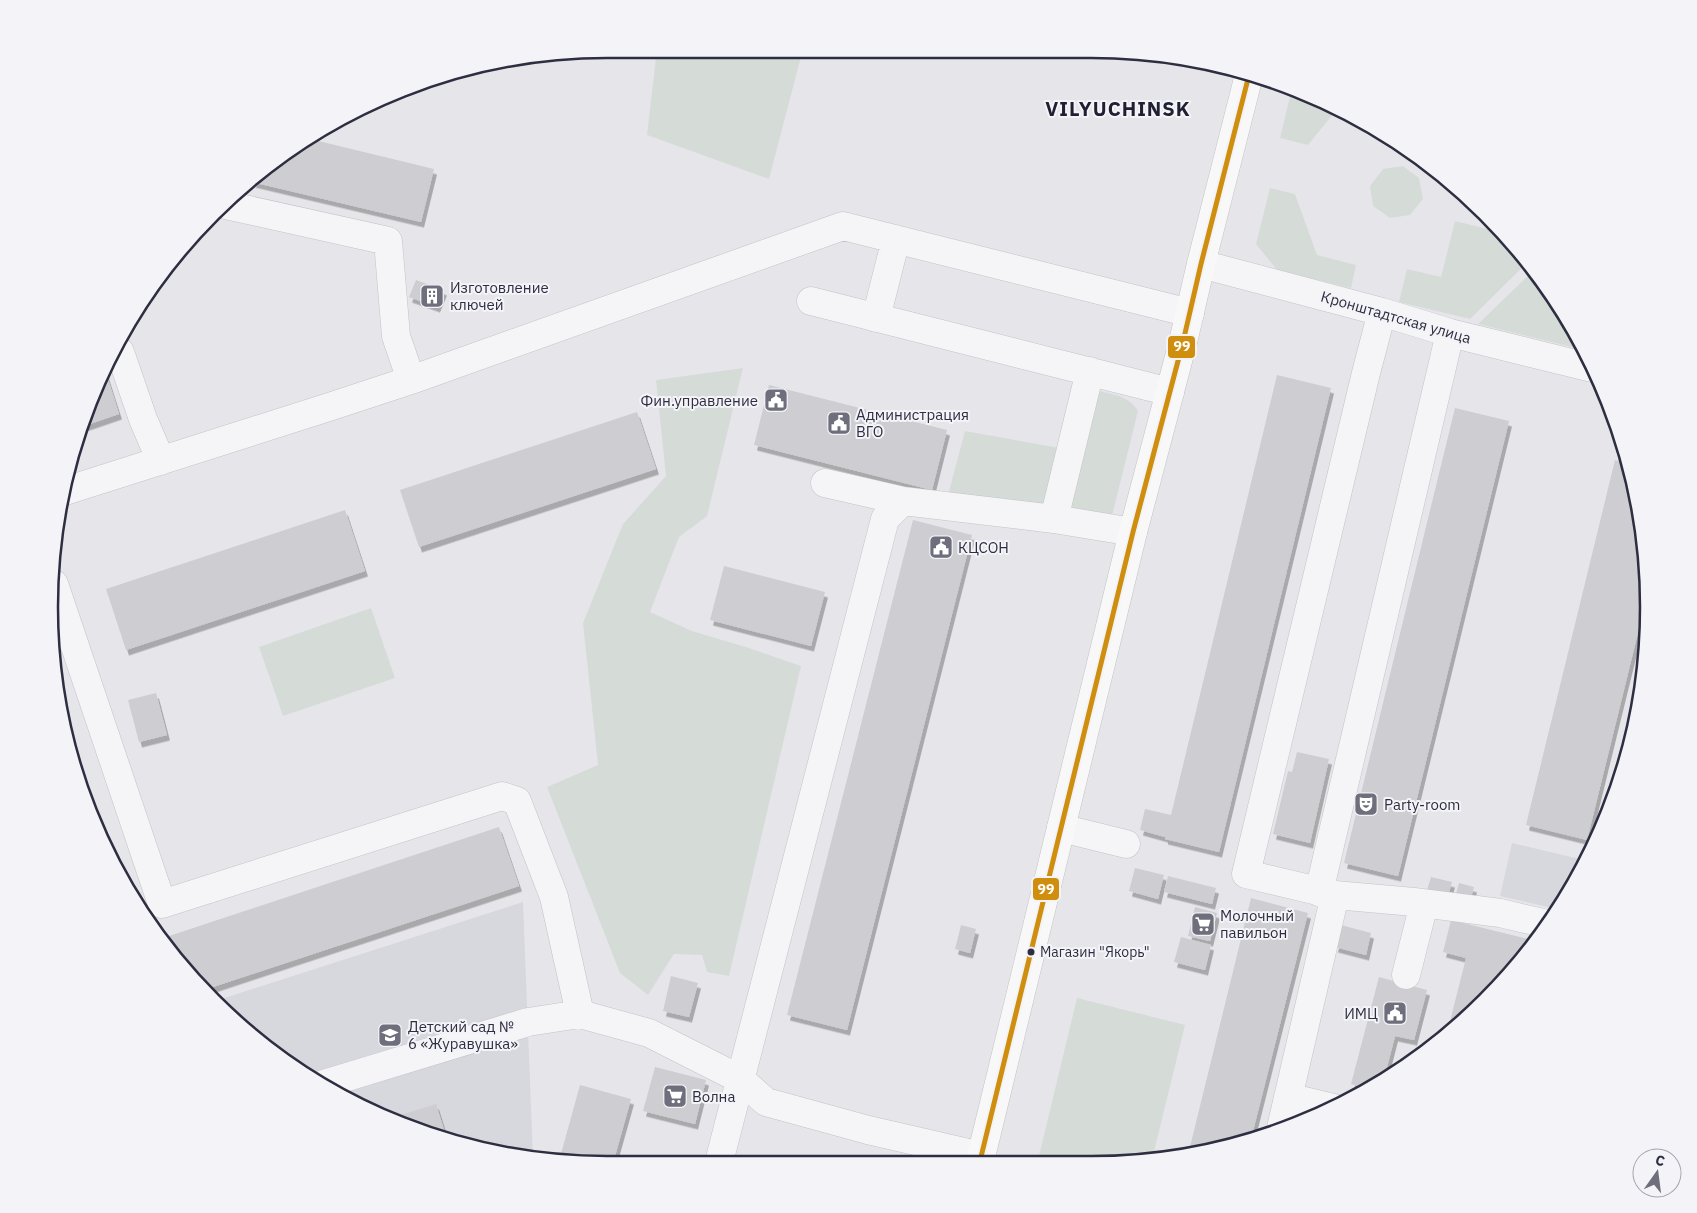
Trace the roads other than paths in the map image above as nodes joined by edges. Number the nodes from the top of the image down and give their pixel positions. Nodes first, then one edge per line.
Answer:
1 (1248, 81) edge
2 (231, 206) edge
3 (896, 239) junction
4 (1201, 264) junction
5 (812, 301) dead end
6 (1382, 312) junction
7 (1190, 313) junction
8 (876, 318) junction
9 (1450, 333) junction
10 (120, 352) edge
11 (1584, 366) edge
12 (1090, 371) junction
13 (411, 380) junction
14 (1170, 392) junction
15 (161, 460) junction
16 (825, 483) dead end
17 (70, 489) edge
18 (902, 501) junction
19 (1054, 519) junction
20 (1133, 532) junction
21 (58, 598) edge
22 (1061, 828) junction
23 (1126, 844) dead end
24 (1327, 894) junction
25 (1424, 904) junction
26 (153, 911) edge
27 (1540, 922) edge
28 (1406, 975) dead end
29 (580, 1014) junction
30 (740, 1079) junction
31 (332, 1082) edge
32 (1288, 1097) junction
33 (1321, 1105) edge
34 (1283, 1120) edge
35 (721, 1156) edge
36 (972, 1156) edge
37 (980, 1156) edge

1 - 4 main road
2 - 13 street
3 - 7 street
3 - 8 street
3 - 13 street
4 - 6 street, Кронштадтская улица
4 - 7 main road
5 - 8 street
6 - 9 street, Кронштадтская улица
6 - 24 street
7 - 14 main road
8 - 12 street
9 - 11 street, Кронштадтская улица
9 - 24 street
10 - 15 street
12 - 14 street
12 - 19 street
13 - 15 street
14 - 20 main road
15 - 17 street
16 - 18 street
18 - 19 street
18 - 30 street
19 - 20 street
20 - 22 main road
21 - 26 street
22 - 23 street
22 - 37 main road
24 - 25 street
24 - 32 street
25 - 27 street
25 - 28 street
26 - 29 street
29 - 30 street
29 - 31 street
30 - 35 street
30 - 36 street
32 - 33 street
32 - 34 street

